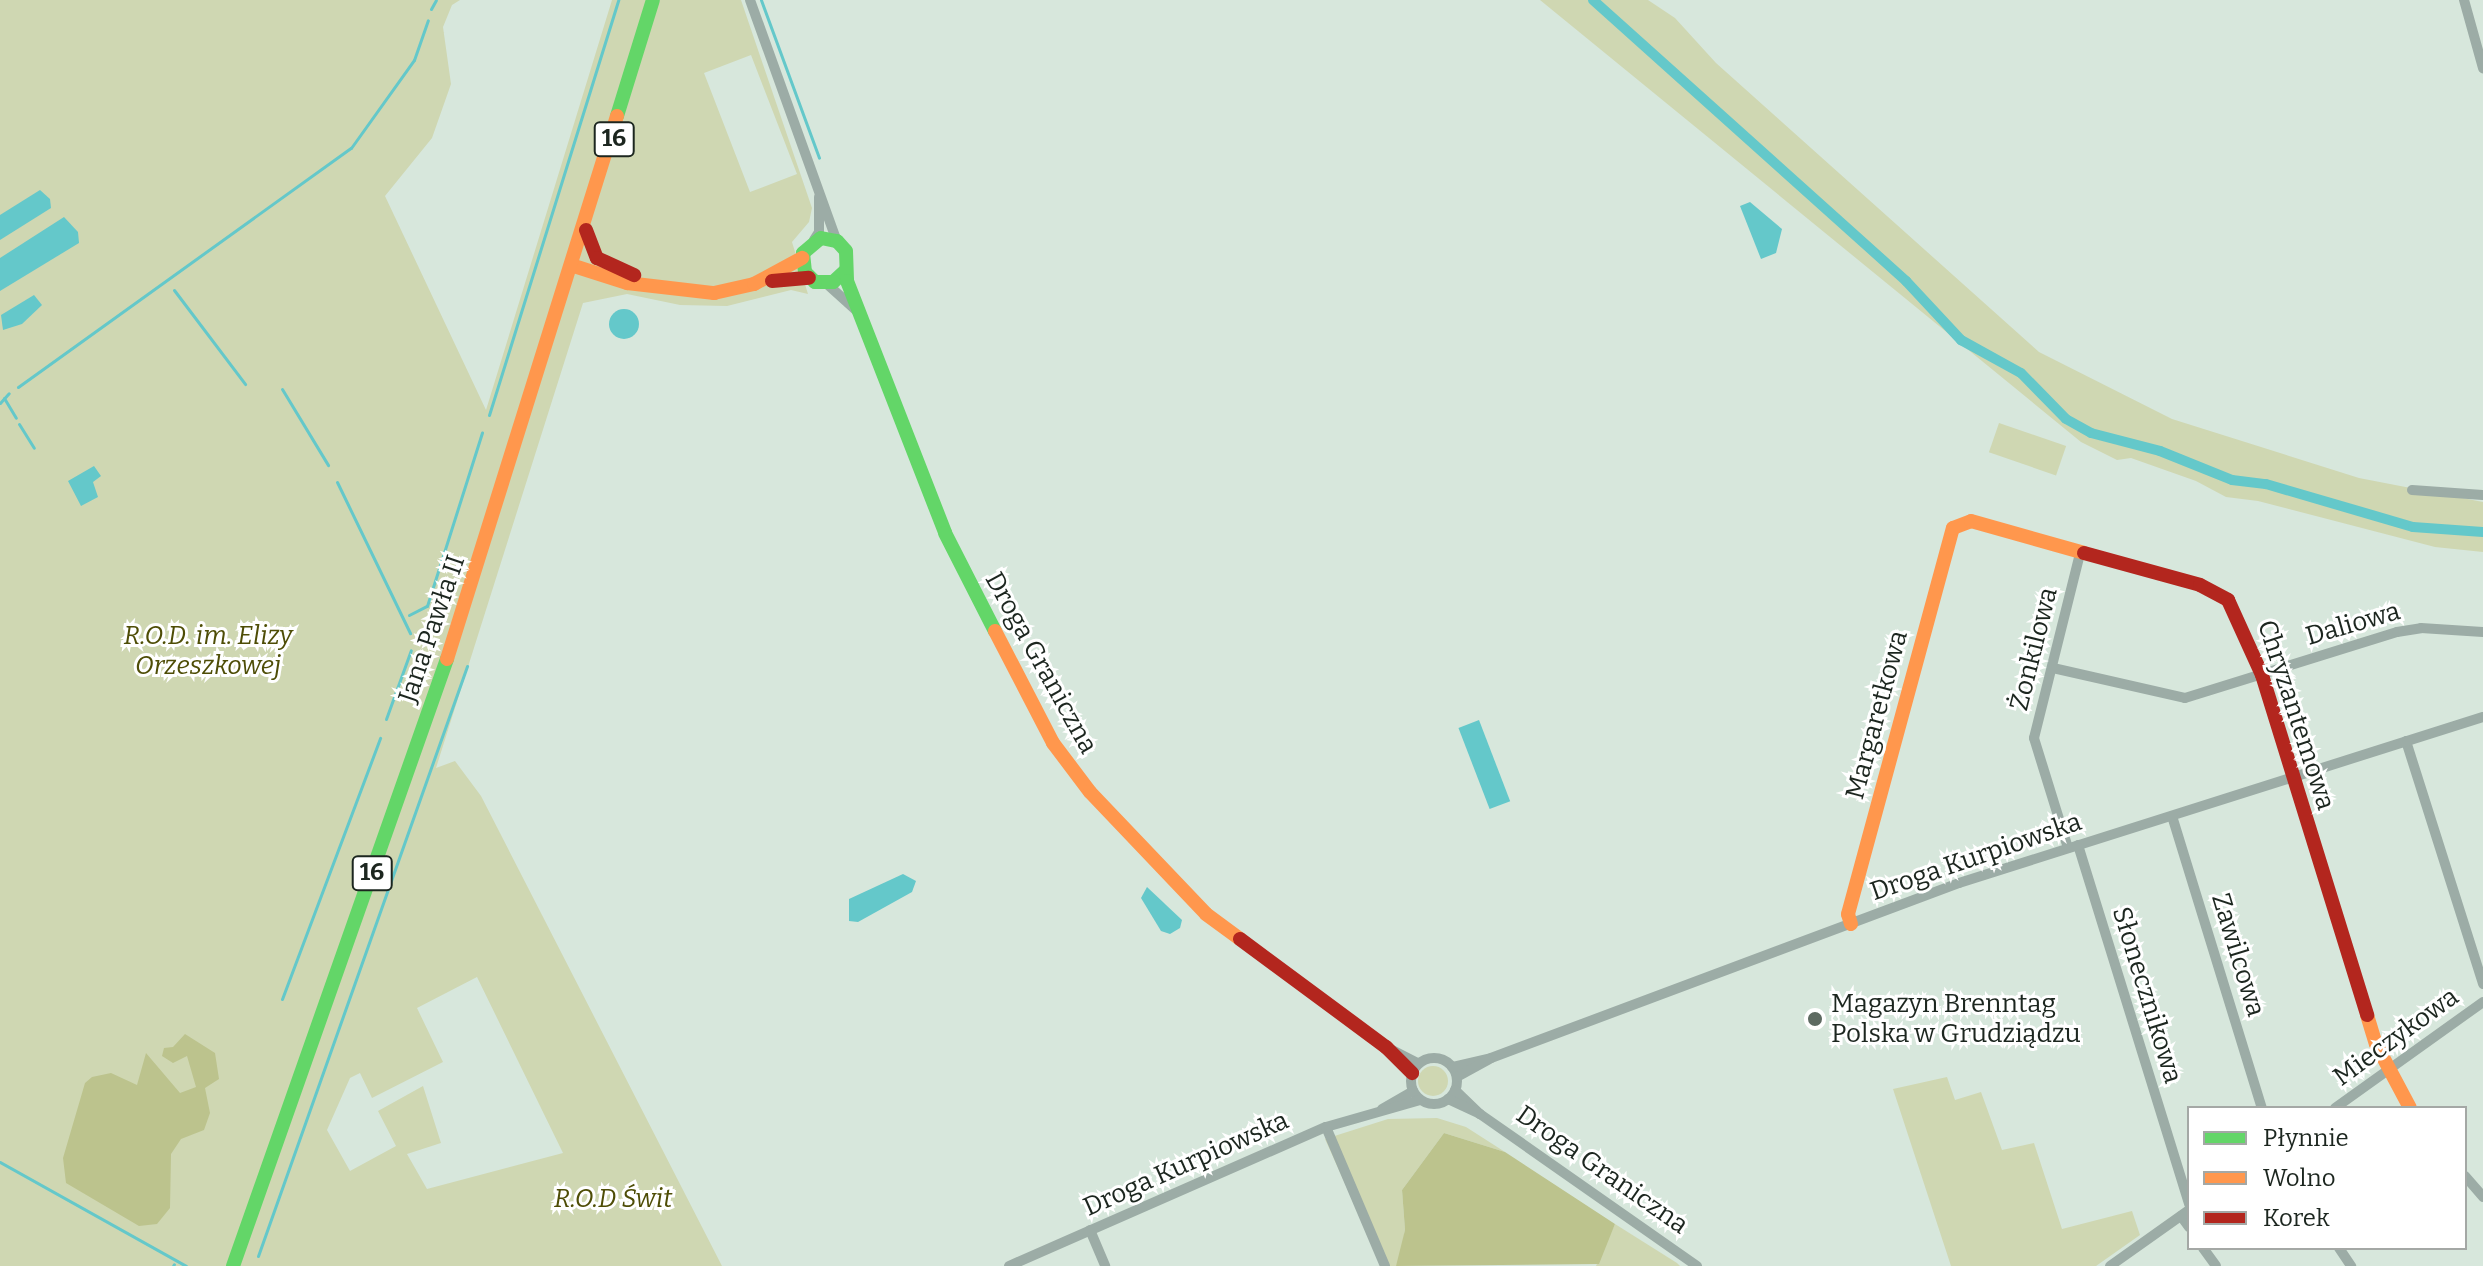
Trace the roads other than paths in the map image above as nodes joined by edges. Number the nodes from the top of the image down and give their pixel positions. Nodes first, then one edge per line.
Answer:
1 (653, 0) edge
2 (750, 0) edge
3 (2464, 0) edge
4 (2483, 68) edge
5 (818, 187) junction
6 (586, 230) junction
7 (814, 240) junction
8 (837, 241) junction
9 (802, 258) junction
10 (574, 266) junction
11 (845, 271) junction
12 (809, 278) junction
13 (754, 284) junction
14 (827, 284) junction
15 (665, 289) junction
16 (865, 323) junction
17 (2412, 490) dead end
18 (2483, 495) edge
19 (1961, 522) joint
20 (2080, 553) junction
21 (2483, 632) edge
22 (2053, 668) junction
23 (2262, 675) junction
24 (2483, 717) edge
25 (2406, 741) junction
26 (2292, 777) junction
27 (2172, 816) junction
28 (2073, 846) junction
29 (1851, 924) junction
30 (2483, 984) edge
31 (2483, 1002) edge
32 (1415, 1068) junction
33 (2387, 1070) junction
34 (1454, 1072) junction
35 (1455, 1090) junction
36 (1416, 1096) junction
37 (1448, 1099) junction
38 (2261, 1106) edge
39 (2338, 1106) edge
40 (2409, 1106) edge
41 (1480, 1114) junction
42 (1326, 1127) junction
43 (2467, 1178) edge
44 (2483, 1197) edge
45 (2186, 1210) edge
46 (1090, 1230) junction
47 (233, 1266) edge
48 (1009, 1266) edge
49 (1105, 1266) edge
50 (1385, 1266) edge
51 (1697, 1266) edge
52 (2110, 1266) edge

1 - 6 street, Jana Pawła II / 16
2 - 5 street
3 - 4 street
5 - 7 street
5 - 8 street
6 - 10 street, Jana Pawła II / 16
6 - 15 street
7 - 8 street
7 - 9 street
8 - 11 street
9 - 12 street
9 - 13 street
10 - 15 street
10 - 47 street, Jana Pawła II / 16
11 - 14 street
11 - 16 street, Droga Graniczna
12 - 13 street
12 - 14 street
13 - 15 street
14 - 16 street, Droga Graniczna
16 - 32 street, Droga Graniczna
17 - 18 street
19 - 20 street, Chryzantemowa
19 - 29 street, Margaretkowa
20 - 22 street, Żonkilowa
20 - 23 street, Chryzantemowa
21 - 23 street, Daliowa
22 - 23 street, Daliowa
22 - 28 street, Żonkilowa
23 - 26 street, Chryzantemowa
24 - 25 street, Droga Kurpiowska
25 - 26 street, Droga Kurpiowska
25 - 30 street
26 - 27 street, Droga Kurpiowska
26 - 33 street, Chryzantemowa
27 - 28 street, Droga Kurpiowska
27 - 38 street, Zawilcowa
28 - 29 street, Droga Kurpiowska
28 - 45 street, Słonecznikowa
29 - 34 street, Droga Kurpiowska
31 - 33 street, Mieczykowa
32 - 34 street
32 - 36 street
33 - 39 street, Mieczykowa
33 - 40 street, Chryzantemowa
34 - 35 street
35 - 37 street
35 - 41 street, Droga Graniczna
36 - 37 street
36 - 42 street, Droga Kurpiowska
37 - 41 street, Droga Graniczna
41 - 51 street, Droga Graniczna
42 - 46 street, Droga Kurpiowska
42 - 50 street
43 - 44 street
45 - 52 street
46 - 48 street, Droga Kurpiowska
46 - 49 street

